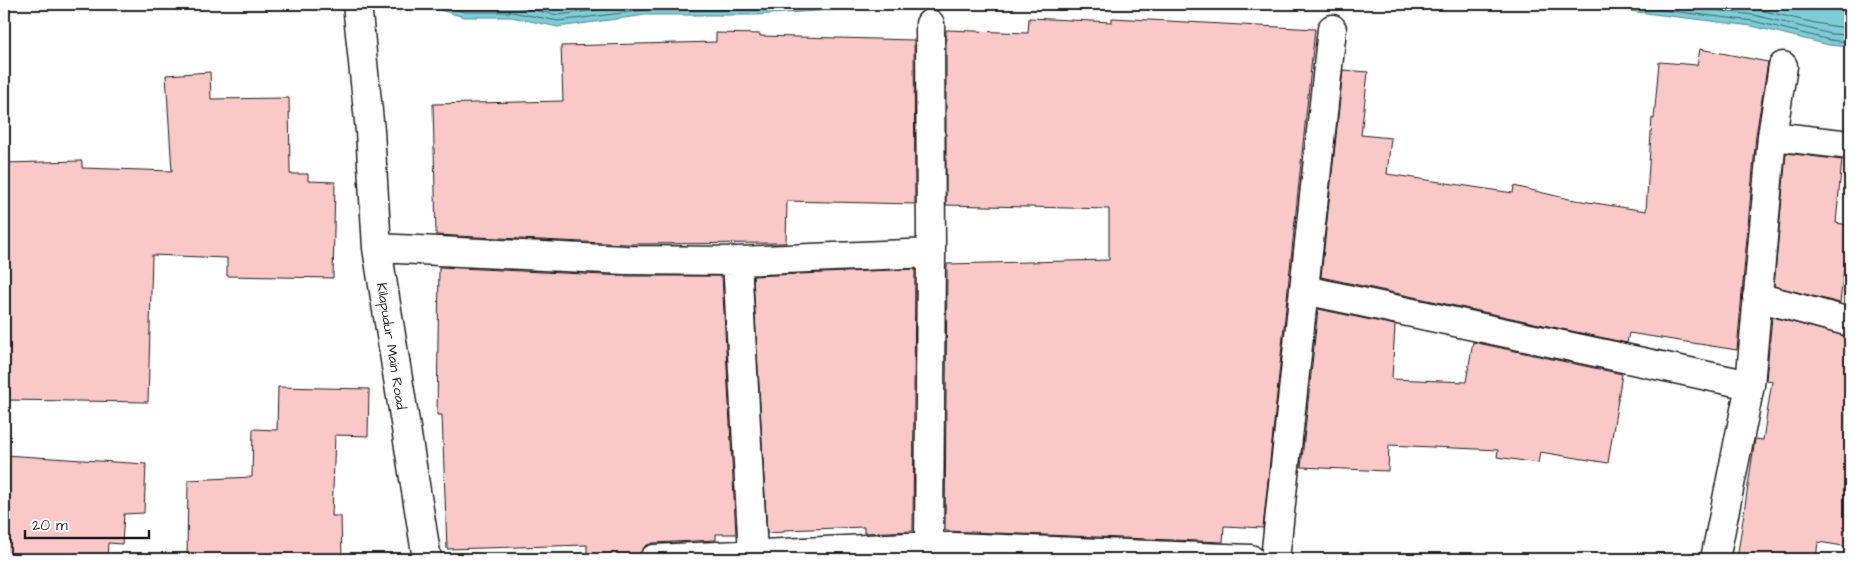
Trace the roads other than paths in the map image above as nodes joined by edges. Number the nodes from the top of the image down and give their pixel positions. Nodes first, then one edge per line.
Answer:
1 (357, 4) edge
2 (930, 24) dead end
3 (1332, 29) dead end
4 (1783, 66) dead end
5 (1772, 136) junction
6 (1850, 144) edge
7 (377, 248) junction
8 (931, 253) junction
9 (737, 261) junction
10 (1305, 290) junction
11 (1757, 298) junction
12 (1850, 322) edge
13 (1750, 385) junction
14 (929, 546) junction
15 (753, 554) junction
16 (427, 559) edge
17 (654, 559) edge
18 (1250, 559) edge
19 (1275, 559) edge
20 (1716, 559) edge

1 - 7 street, Kilapudur Main Road
2 - 8 street
3 - 10 street
4 - 5 street
5 - 6 street
5 - 11 street
7 - 9 street
7 - 16 street, Kilapudur Main Road
8 - 9 street
8 - 14 street
9 - 15 street
10 - 13 street
10 - 19 street
11 - 12 street
11 - 13 street
13 - 20 street
14 - 15 street
14 - 18 street
15 - 17 street

